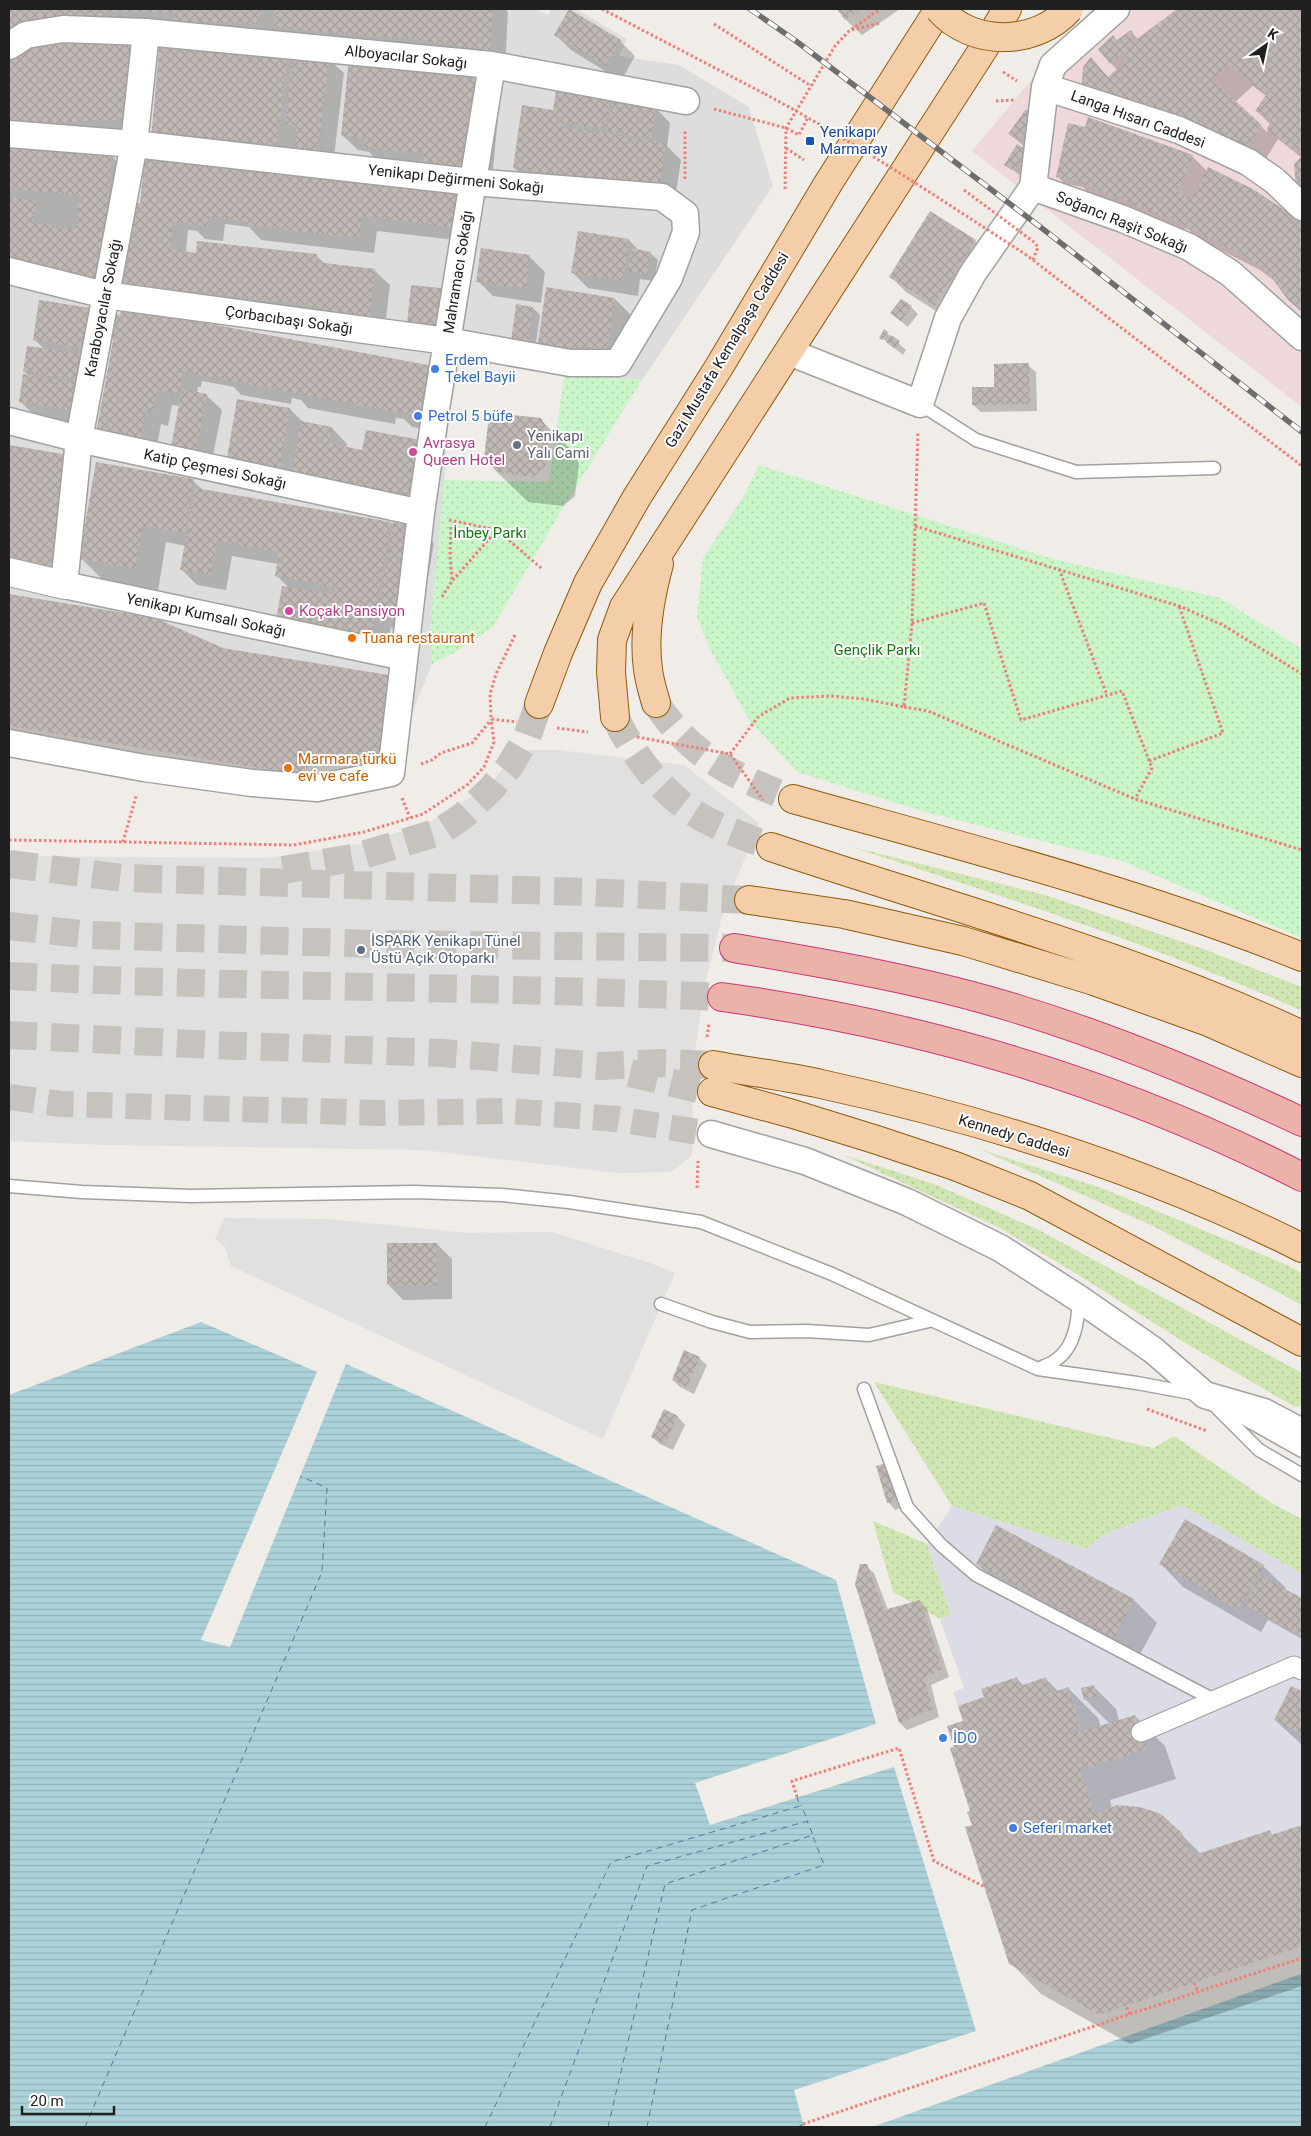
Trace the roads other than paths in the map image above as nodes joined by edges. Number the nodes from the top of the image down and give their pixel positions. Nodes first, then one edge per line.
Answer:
1 (939, 9) edge
2 (1007, 9) edge
3 (1069, 9) edge
4 (1116, 9) edge
5 (146, 32) junction
6 (9, 46) edge
7 (492, 65) junction
8 (1045, 87) junction
9 (686, 101) road end
10 (9, 134) edge
11 (134, 144) junction
12 (472, 182) junction
13 (1033, 187) junction
14 (1302, 207) edge
15 (9, 271) edge
16 (105, 295) junction
17 (1302, 338) edge
18 (447, 341) junction
19 (789, 352) junction
20 (570, 364) joint
21 (920, 404) junction
22 (9, 421) edge
23 (79, 439) junction
24 (1214, 468) dead end
25 (421, 514) junction
26 (664, 546) junction
27 (9, 572) edge
28 (64, 586) junction
29 (404, 657) junction
30 (656, 703) tunnel mouth
31 (539, 704) tunnel mouth
32 (622, 727) tunnel mouth
33 (9, 743) edge
34 (793, 799) tunnel mouth
35 (771, 847) tunnel mouth
36 (749, 900) tunnel mouth
37 (734, 948) tunnel mouth
38 (1302, 957) edge
39 (716, 1006) tunnel mouth
40 (1302, 1035) edge
41 (710, 1054) tunnel mouth
42 (1302, 1063) edge
43 (712, 1092) tunnel mouth
44 (1302, 1122) edge
45 (712, 1134) tunnel mouth
46 (1302, 1177) edge
47 (9, 1186) edge
48 (1302, 1248) edge
49 (1078, 1298) junction
50 (661, 1304) dead end
51 (929, 1321) junction
52 (1302, 1342) edge
53 (1038, 1369) junction
54 (864, 1388) dead end
55 (1205, 1395) junction
56 (1302, 1432) edge
57 (1302, 1451) edge
58 (1302, 1475) edge
59 (1302, 1670) edge
60 (1214, 1700) junction
61 (1141, 1732) dead end

1 - 3 main road, bridge
1 - 31 main road, Gazi Mustafa Kemalpaşa Caddesi
2 - 19 main road
4 - 8 street
5 - 6 street, Alboyacılar Sokağı
5 - 7 street, Alboyacılar Sokağı
5 - 11 street, Karaboyacılar Sokağı
7 - 9 street, Alboyacılar Sokağı
7 - 12 street, Mahramacı Sokağı
8 - 13 street
8 - 14 street, Langa Hısarı Caddesi
10 - 11 street, Yenikapı Değirmeni Sokağı
11 - 12 street, Yenikapı Değirmeni Sokağı
11 - 16 street, Karaboyacılar Sokağı
12 - 18 street, Mahramacı Sokağı
12 - 20 street, Yenikapı Değirmeni Sokağı
13 - 17 street, Soğancı Raşit Sokağı
13 - 21 street
15 - 16 street, Çorbacıbaşı Sokağı
16 - 18 street, Çorbacıbaşı Sokağı
16 - 23 street, Karaboyacılar Sokağı
18 - 20 street, Çorbacıbaşı Sokağı
18 - 25 street, Mahramacı Sokağı
19 - 21 street
19 - 26 main road
21 - 24 lane
22 - 23 street, Katip Çeşmesi Sokağı
23 - 25 street, Katip Çeşmesi Sokağı
23 - 28 street, Karaboyacılar Sokağı
25 - 29 street, Mahramacı Sokağı
26 - 30 main road
26 - 32 main road
27 - 28 street, Yenikapı Kumsalı Sokağı
28 - 29 street, Yenikapı Kumsalı Sokağı
29 - 33 street, Mahramacı Sokağı
34 - 38 main road
35 - 40 main road
36 - 42 main road
37 - 44 highway
39 - 46 highway
41 - 48 main road, Kennedy Caddesi
43 - 52 main road
45 - 49 street
47 - 51 lane
49 - 53 lane
49 - 55 street
50 - 51 lane
51 - 53 lane
53 - 55 lane
54 - 60 lane
55 - 56 street
55 - 57 lane
55 - 58 lane
59 - 60 street
60 - 61 street

